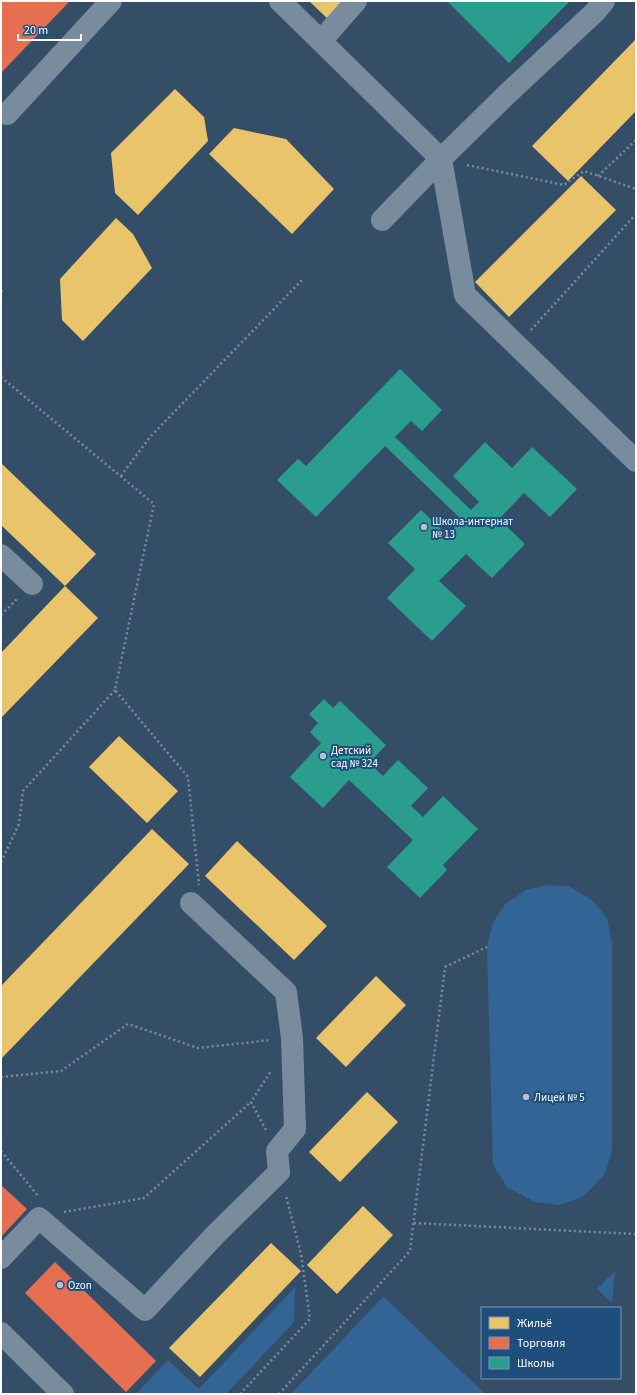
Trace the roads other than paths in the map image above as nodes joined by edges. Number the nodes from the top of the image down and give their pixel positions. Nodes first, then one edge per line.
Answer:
1 (111, 1) edge
2 (280, 1) edge
3 (356, 1) edge
4 (604, 1) edge
5 (321, 41) junction
6 (7, 114) dead end
7 (441, 159) junction
8 (382, 220) dead end
9 (636, 461) edge
10 (1, 555) edge
11 (32, 584) dead end
12 (196, 896) road end
13 (1, 1258) edge
14 (1, 1333) edge
15 (63, 1394) edge

1 - 6 street
2 - 5 street
3 - 5 street
4 - 7 street
5 - 7 street
7 - 8 street
7 - 9 street
10 - 11 street
12 - 13 street
14 - 15 street

